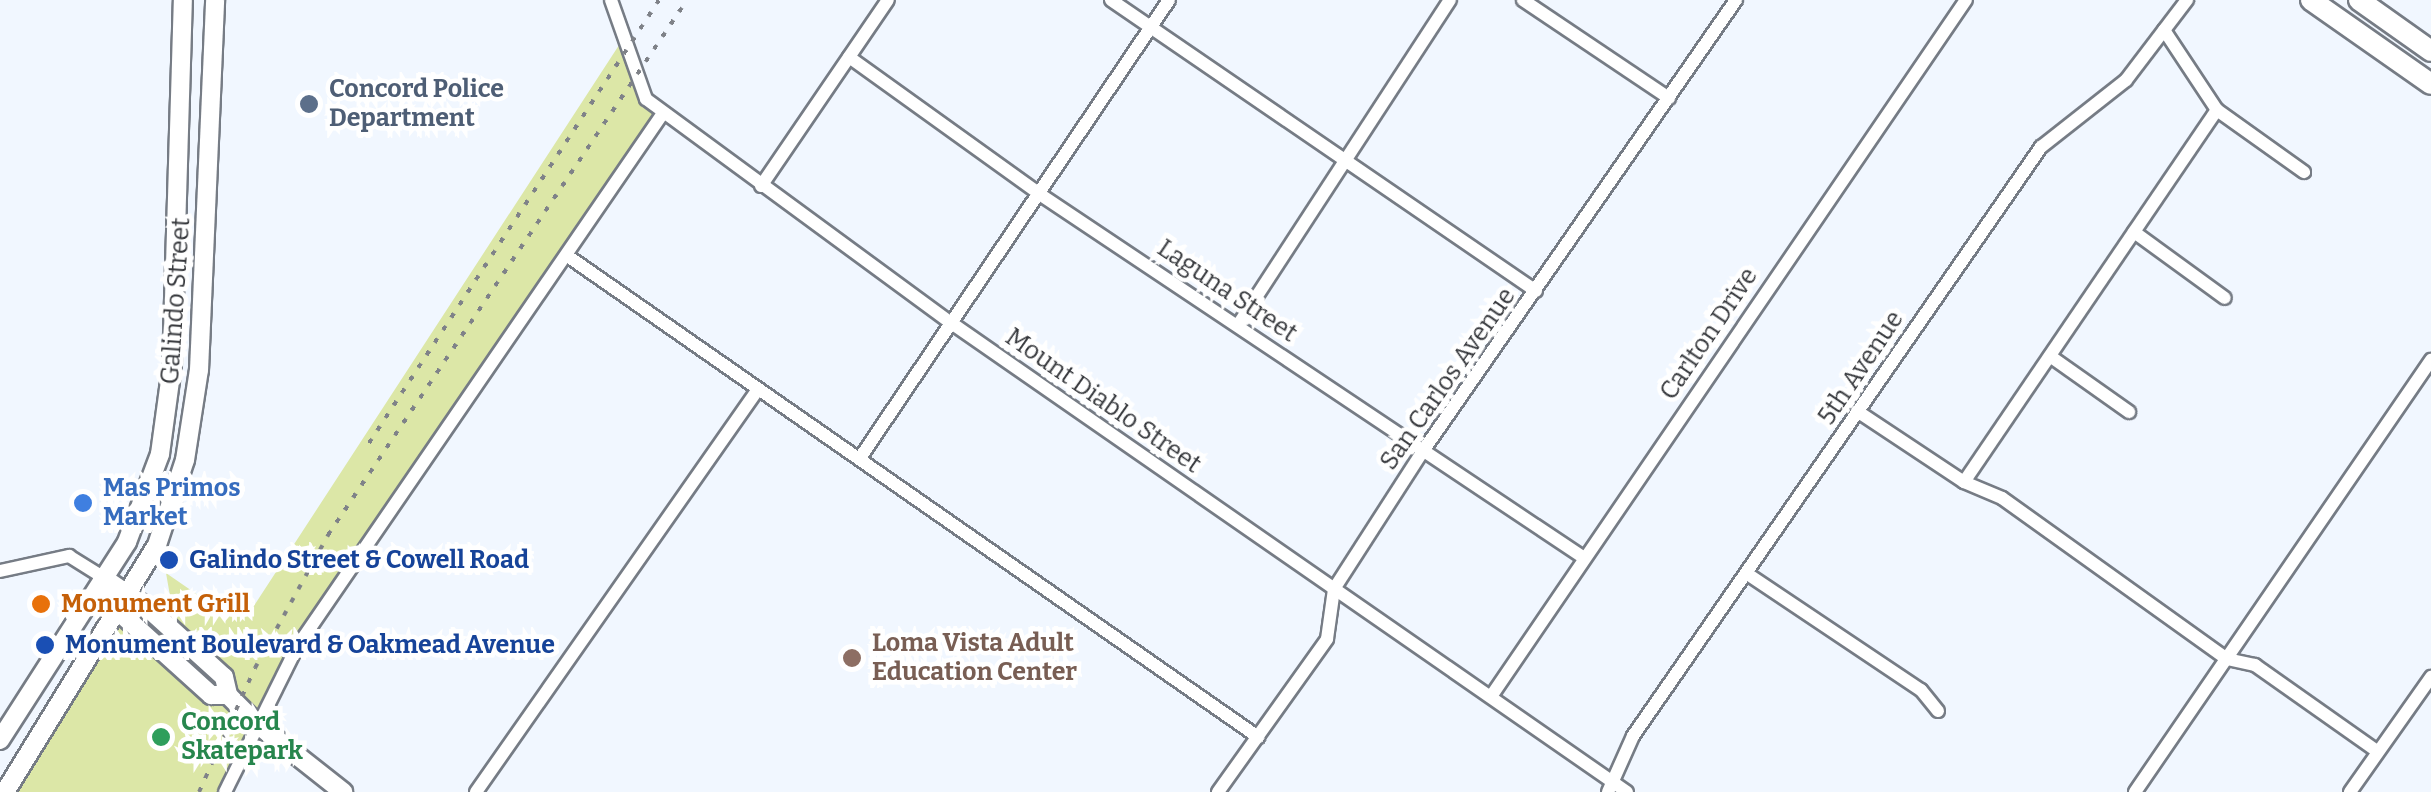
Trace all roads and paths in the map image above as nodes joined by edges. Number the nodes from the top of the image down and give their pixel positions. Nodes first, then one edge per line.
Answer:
1 (185, 0) edge
2 (214, 0) edge
3 (611, 0) edge
4 (888, 0) edge
5 (1111, 0) edge
6 (1169, 0) edge
7 (1450, 0) edge
8 (1523, 0) edge
9 (1736, 0) edge
10 (1966, 0) edge
11 (2188, 0) edge
12 (2311, 0) edge
13 (2359, 0) edge
14 (1150, 27) junction
15 (2164, 30) junction
16 (214, 48) junction
17 (2431, 50) edge
18 (849, 57) junction
19 (2431, 84) edge
20 (1669, 98) junction
21 (2217, 110) junction
22 (664, 112) junction
23 (1342, 159) junction
24 (2304, 172) dead end
25 (761, 186) junction
26 (1038, 193) junction
27 (176, 200) junction
28 (2134, 232) junction
29 (204, 250) junction
30 (569, 257) junction
31 (1536, 291) junction
32 (2225, 298) dead end
33 (950, 322) junction
34 (1238, 325) junction
35 (2050, 356) junction
36 (2431, 360) edge
37 (756, 392) junction
38 (1858, 412) junction
39 (2130, 412) dead end
40 (1423, 452) junction
41 (860, 458) junction
42 (1964, 482) junction
43 (1584, 558) junction
44 (0, 572) edge
45 (1749, 575) junction
46 (102, 577) junction
47 (1334, 589) junction
48 (130, 592) junction
49 (117, 610) junction
50 (2228, 659) junction
51 (2431, 677) edge
52 (228, 695) junction
53 (1492, 695) junction
54 (2418, 696) junction
55 (2431, 706) edge
56 (1938, 711) dead end
57 (257, 724) junction
58 (1258, 737) junction
59 (0, 740) edge
60 (2378, 750) junction
61 (1609, 786) edge
62 (5, 792) edge
63 (225, 792) edge
64 (343, 792) edge
65 (476, 792) edge
66 (1218, 792) edge
67 (1627, 792) edge
68 (2135, 792) edge
69 (2350, 792) edge

1 - 16 main road
1 - 27 main road, Galindo Street
2 - 16 main road, Galindo Street
3 - 22 street, Mount Diablo Street
4 - 18 street
5 - 14 street
6 - 14 street
7 - 23 street
8 - 20 street
9 - 20 street, San Carlos Avenue
10 - 43 street, Carlton Drive
11 - 15 street, 5th Avenue
12 - 19 main road
13 - 17 main road
14 - 23 street
14 - 26 street
15 - 21 street
15 - 38 street, 5th Avenue
16 - 29 main road, Galindo Street
18 - 25 street
18 - 26 street, Laguna Street
20 - 31 street, San Carlos Avenue
21 - 24 street
21 - 28 street
22 - 25 street, Mount Diablo Street
22 - 30 street
23 - 31 street
23 - 34 street
25 - 33 street, Mount Diablo Street
26 - 33 street
26 - 34 street, Laguna Street
27 - 29 main road
27 - 46 main road, Galindo Street
28 - 32 street
28 - 35 street
29 - 48 main road, Galindo Street
30 - 37 street
30 - 57 street
31 - 40 street, San Carlos Avenue
33 - 41 street
33 - 47 street, Mount Diablo Street
34 - 40 street, Laguna Street
35 - 39 street
35 - 42 street
36 - 50 street
37 - 41 street
37 - 65 street
38 - 42 street
38 - 45 street, 5th Avenue
40 - 43 street, Laguna Street
40 - 47 street, San Carlos Avenue
41 - 58 street
42 - 50 street
43 - 53 street, Carlton Drive
44 - 46 street
45 - 56 street
45 - 61 street, 5th Avenue
46 - 48 main road
46 - 49 main road
46 - 59 main road, Galindo Street
47 - 53 street, Mount Diablo Street
47 - 58 street, San Carlos Avenue
48 - 49 main road, Galindo Street
48 - 52 main road
49 - 52 main road
49 - 62 main road, Galindo Street
50 - 60 street
50 - 68 street
51 - 54 street
52 - 57 main road
53 - 61 street, Mount Diablo Street
54 - 55 street
54 - 60 street
57 - 63 street
57 - 64 main road
58 - 66 street, San Carlos Avenue
60 - 69 street
61 - 67 street, Mount Diablo Street

